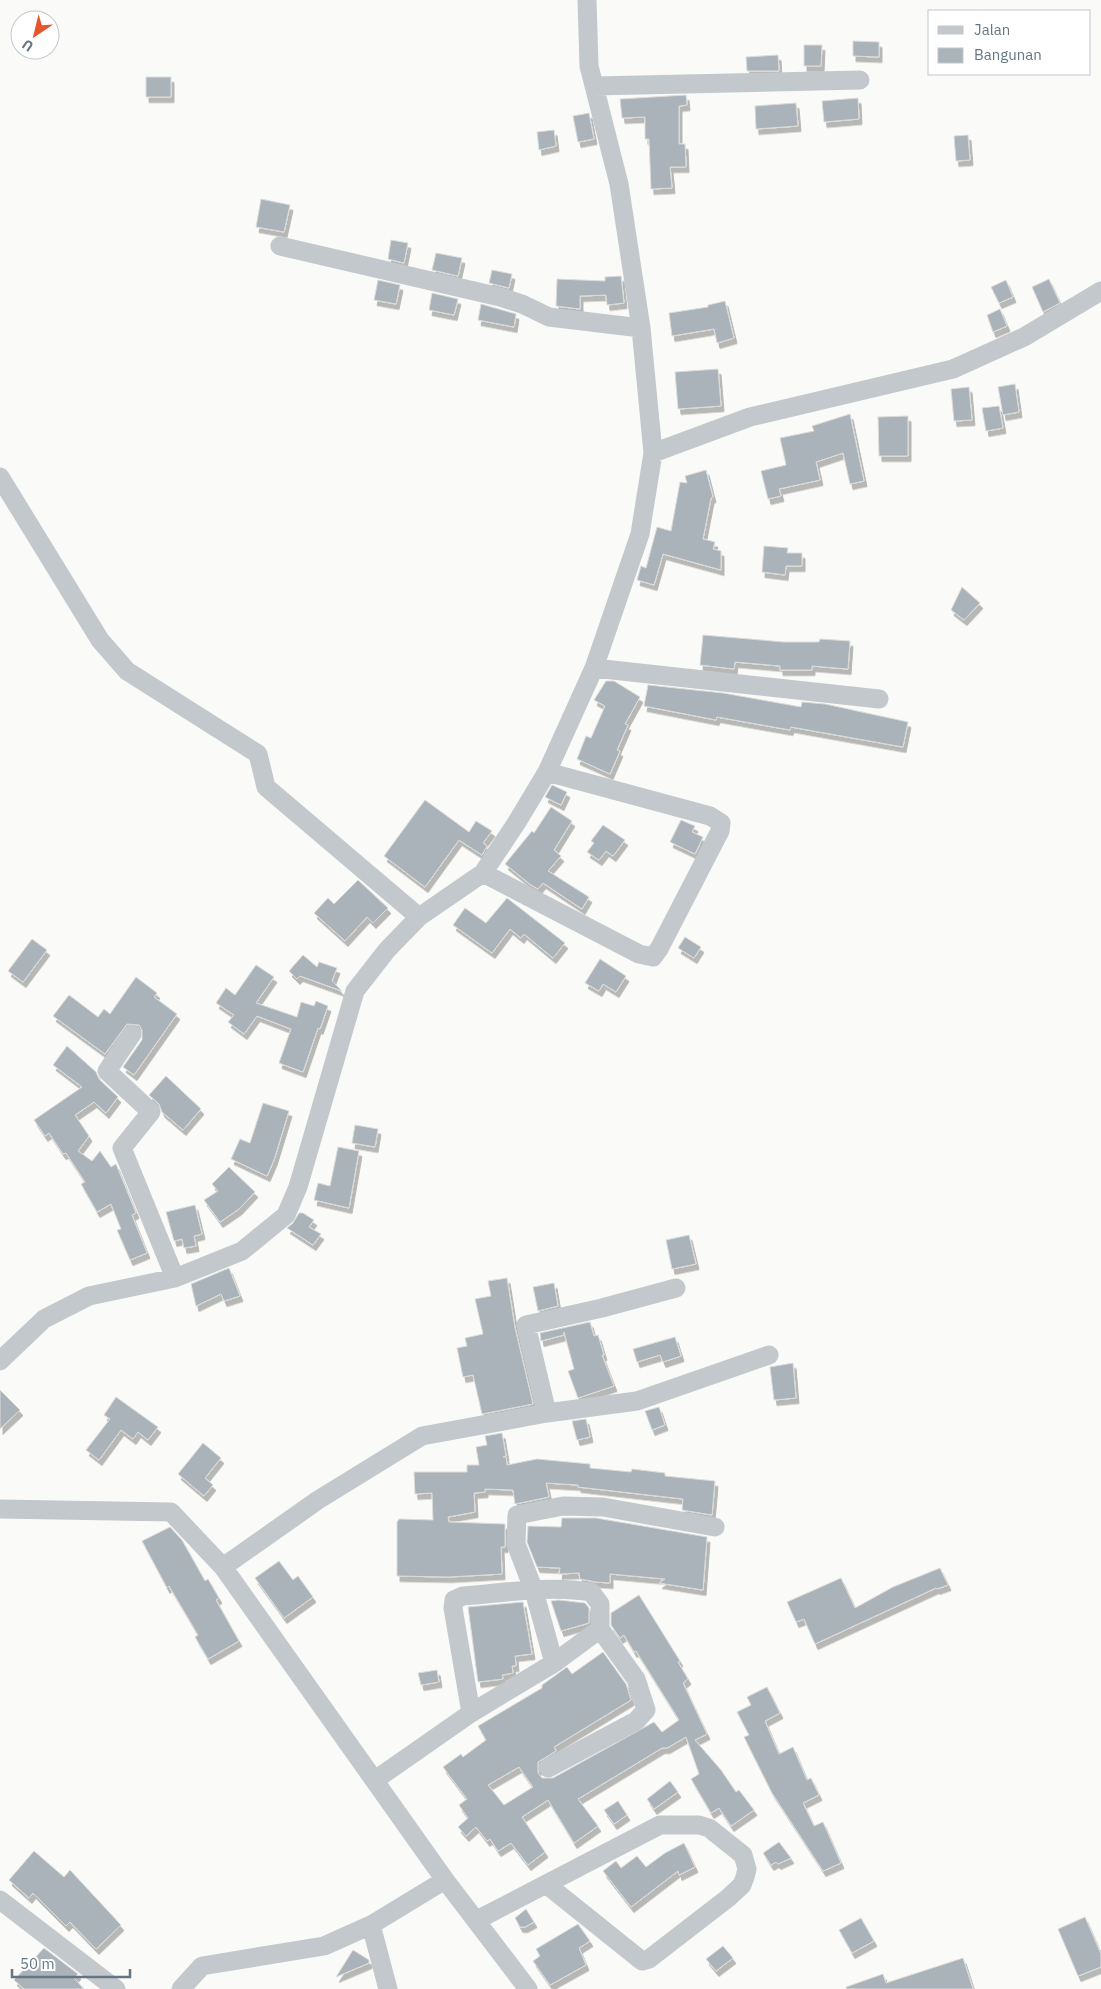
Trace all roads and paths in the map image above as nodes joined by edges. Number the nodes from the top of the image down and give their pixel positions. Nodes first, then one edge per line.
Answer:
1 (587, 0) edge
2 (860, 80) dead end
3 (594, 86) junction
4 (280, 246) dead end
5 (1101, 291) edge
6 (641, 328) junction
7 (653, 453) junction
8 (0, 477) edge
9 (594, 668) junction
10 (879, 699) dead end
11 (547, 772) junction
12 (483, 873) junction
13 (420, 917) junction
14 (132, 1034) dead end
15 (176, 1278) junction
16 (676, 1288) dead end
17 (769, 1355) dead end
18 (0, 1361) edge
19 (547, 1414) junction
20 (0, 1509) edge
21 (715, 1528) dead end
22 (223, 1567) junction
23 (534, 1591) junction
24 (600, 1629) junction
25 (554, 1663) junction
26 (471, 1713) junction
27 (548, 1768) dead end
28 (375, 1780) junction
29 (445, 1880) junction
30 (546, 1884) junction
31 (0, 1900) edge
32 (477, 1920) junction
33 (372, 1925) junction
34 (116, 1989) edge
35 (181, 1989) edge
36 (388, 1989) edge
37 (528, 1989) edge

1 - 3 street
2 - 3 street
3 - 6 street
4 - 6 street
5 - 7 street
6 - 7 street
7 - 9 street
8 - 13 street
9 - 10 street
9 - 11 street
11 - 12 street
11 - 12 street
12 - 13 street
13 - 15 street
14 - 15 street
15 - 18 street
16 - 19 street
17 - 19 street
19 - 22 street
20 - 22 street
21 - 23 street
22 - 28 street
23 - 24 street
23 - 25 street
23 - 26 street
24 - 25 street
24 - 27 street
25 - 26 street
26 - 28 street
28 - 29 street
29 - 32 street
29 - 33 street
30 - 30 street
30 - 32 street
31 - 34 street
32 - 37 street
33 - 35 street
33 - 36 street

